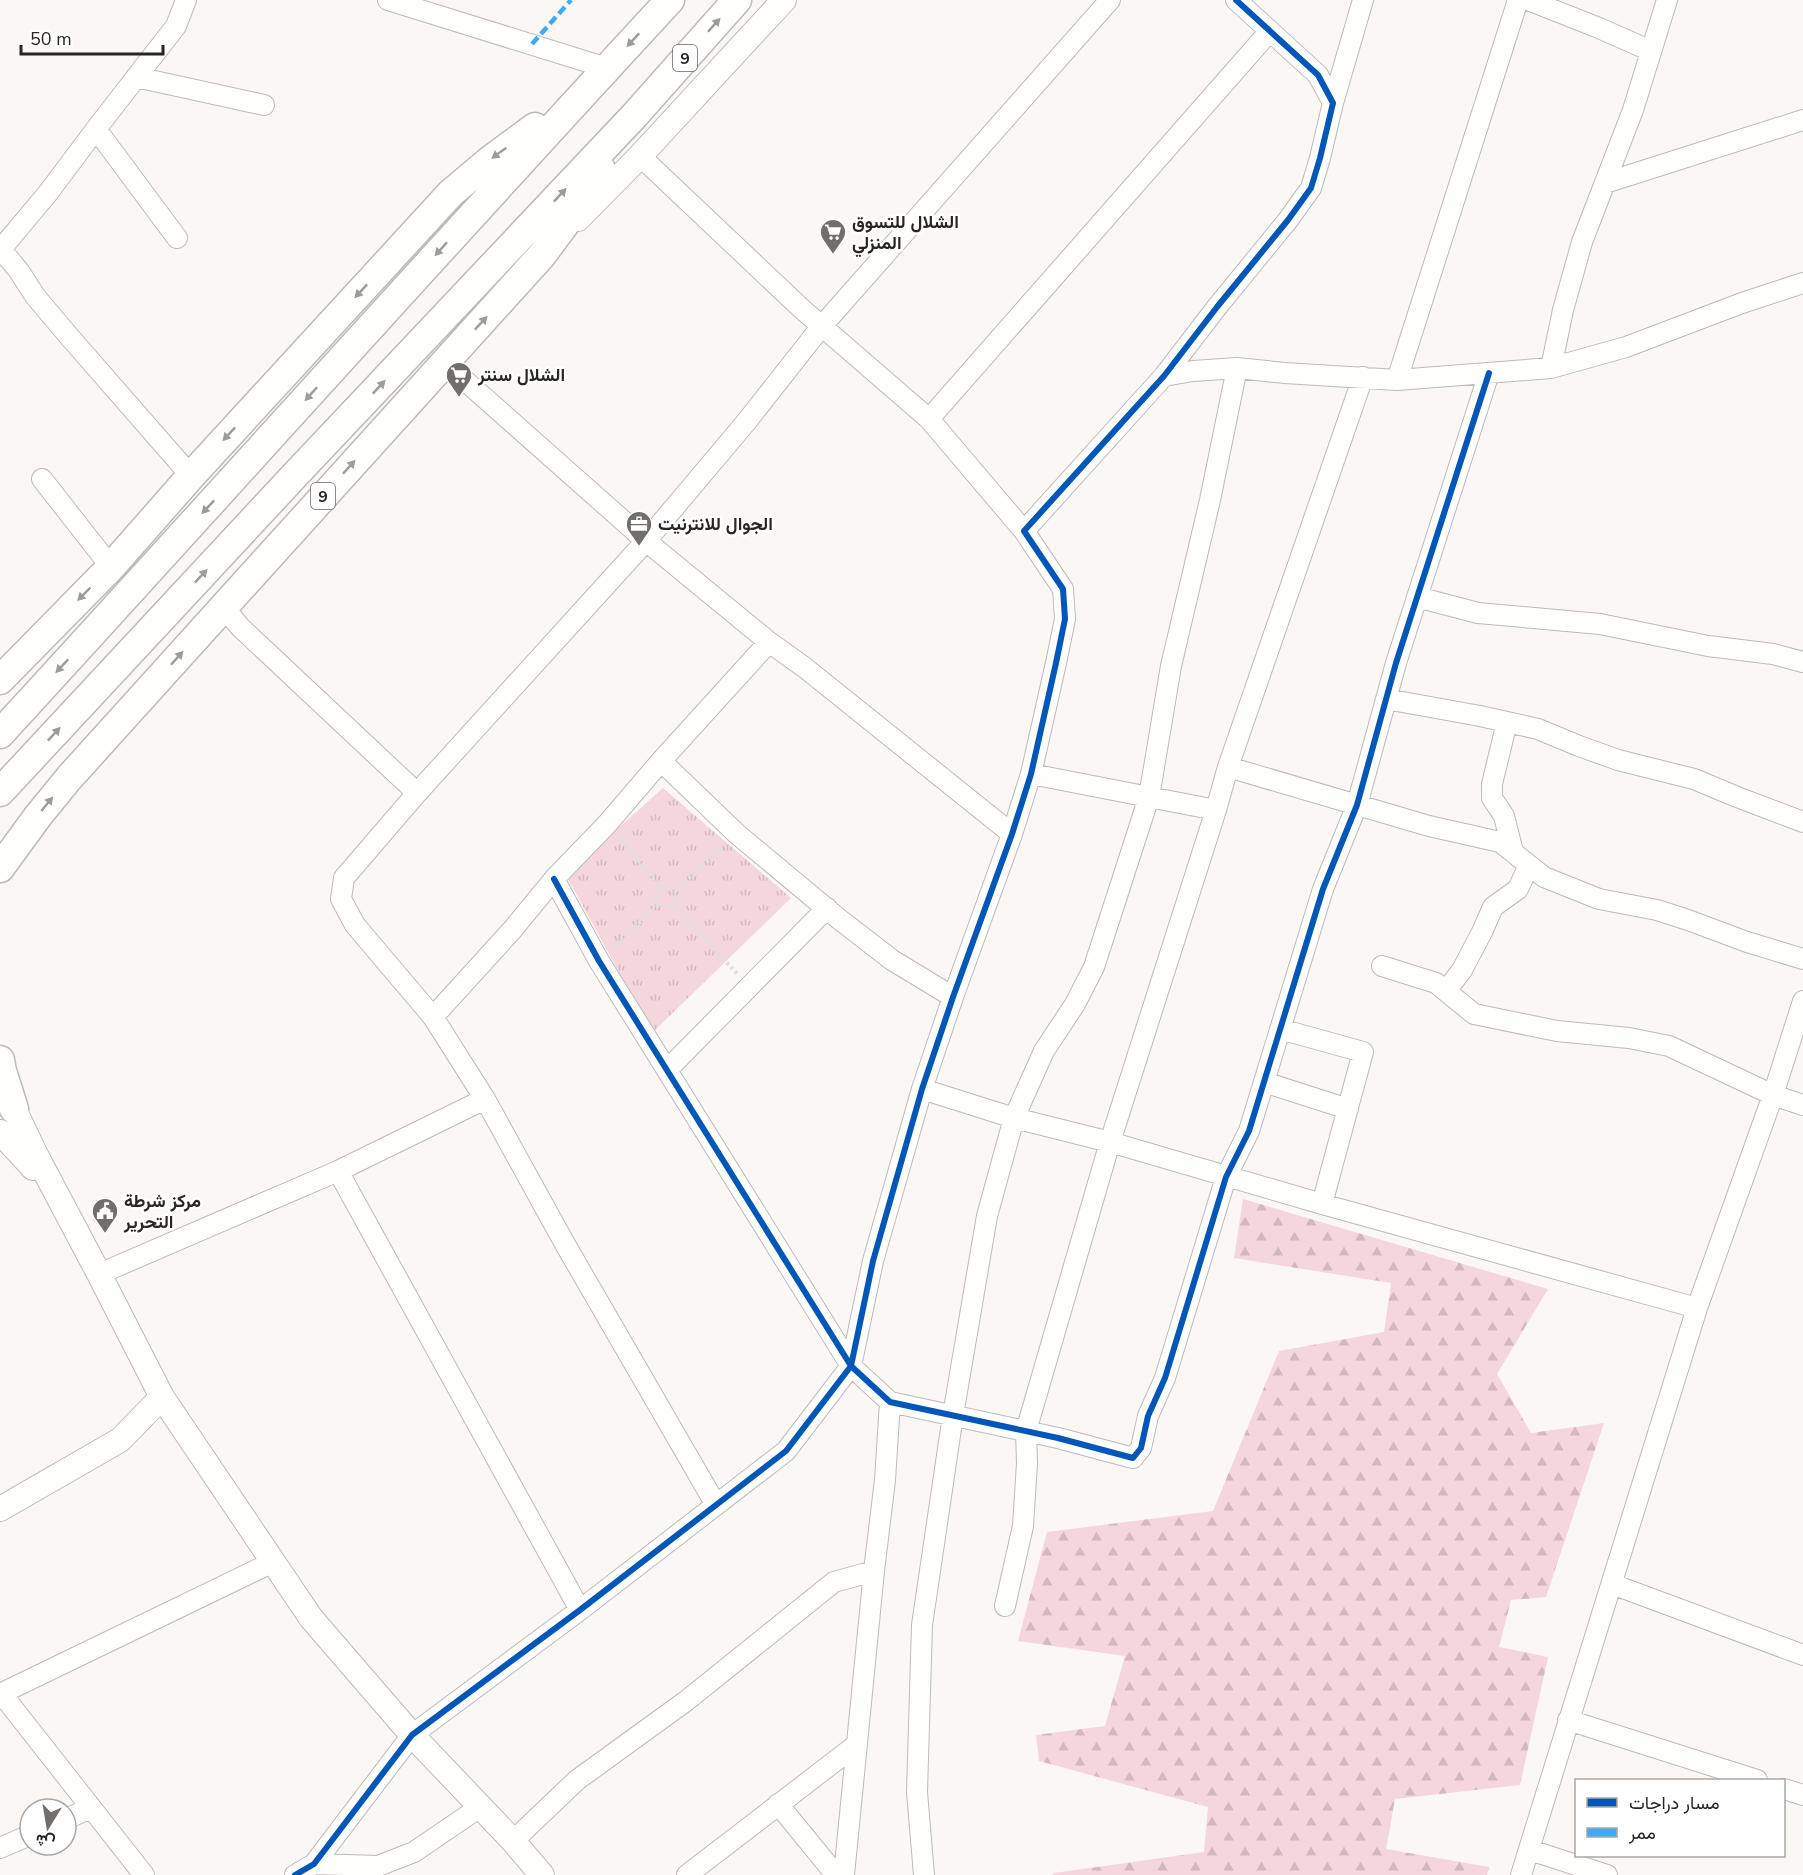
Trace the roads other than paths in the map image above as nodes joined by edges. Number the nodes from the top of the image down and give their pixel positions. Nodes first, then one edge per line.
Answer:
1 (186, 0) edge
2 (388, 0) edge
3 (670, 0) edge
4 (737, 0) edge
5 (784, 0) edge
6 (1110, 0) edge
7 (1236, 0) edge
8 (1363, 0) edge
9 (1518, 0) edge
10 (1528, 0) edge
11 (1667, 0) edge
12 (1269, 32) junction
13 (1651, 51) junction
14 (602, 74) junction
15 (136, 77) junction
16 (1333, 103) junction
17 (264, 105) dead end
18 (634, 116) junction
19 (1803, 120) edge
20 (96, 129) junction
21 (640, 156) junction
22 (1605, 183) junction
23 (177, 238) dead end
24 (0, 248) edge
25 (542, 255) junction
26 (1803, 283) edge
27 (821, 327) junction
28 (444, 362) junction
29 (1237, 368) junction
30 (1551, 368) junction
31 (1489, 373) junction
32 (1164, 376) junction
33 (1363, 377) junction
34 (1396, 380) junction
35 (929, 419) junction
36 (191, 476) junction
37 (42, 478) dead end
38 (1024, 531) junction
39 (646, 540) junction
40 (111, 567) junction
41 (1417, 597) junction
42 (223, 606) junction
43 (769, 642) junction
44 (1803, 662) edge
45 (0, 680) edge
46 (1386, 699) junction
47 (1507, 722) junction
48 (0, 734) edge
49 (661, 761) junction
50 (1228, 767) junction
51 (1031, 774) junction
52 (0, 792) edge
53 (417, 793) junction
54 (1149, 797) junction
55 (1357, 805) junction
56 (1216, 810) junction
57 (1803, 822) edge
58 (1012, 834) junction
59 (19, 842) junction
60 (1513, 852) junction
61 (1529, 865) junction
62 (0, 868) edge
63 (554, 879) junction
64 (0, 890) edge
65 (827, 908) junction
66 (1803, 959) edge
67 (1382, 966) dead end
68 (1446, 992) junction
69 (953, 997) junction
70 (1803, 1001) edge
71 (433, 1017) junction
72 (1280, 1029) junction
73 (0, 1060) edge
74 (667, 1070) junction
75 (0, 1081) edge
76 (1264, 1082) junction
77 (922, 1089) junction
78 (1773, 1095) junction
79 (484, 1099) junction
80 (1803, 1105) edge
81 (1348, 1109) junction
82 (1014, 1118) junction
83 (7, 1120) edge
84 (1110, 1142) junction
85 (338, 1171) junction
86 (1226, 1177) junction
87 (1322, 1204) junction
88 (99, 1274) junction
89 (1698, 1308) junction
90 (851, 1366) junction
91 (162, 1397) junction
92 (890, 1402) junction
93 (953, 1415) junction
94 (1026, 1431) junction
95 (716, 1505) junction
96 (0, 1509) edge
97 (273, 1562) junction
98 (874, 1571) junction
99 (1612, 1584) junction
100 (1005, 1606) dead end
101 (580, 1610) junction
102 (1803, 1655) edge
103 (0, 1694) edge
104 (1568, 1720) junction
105 (412, 1735) junction
106 (856, 1745) junction
107 (1754, 1779) edge
108 (1785, 1789) edge
109 (1803, 1795) edge
110 (778, 1804) junction
111 (480, 1807) junction
112 (91, 1808) junction
113 (78, 1814) edge
114 (18, 1840) edge
115 (513, 1841) junction
116 (0, 1848) edge
117 (1530, 1850) junction
118 (314, 1864) junction
119 (144, 1875) edge
120 (295, 1875) edge
121 (542, 1875) edge
122 (687, 1875) edge
123 (836, 1875) edge
124 (844, 1875) edge
125 (924, 1875) edge
126 (1521, 1875) edge
127 (1607, 1875) edge

1 - 15 street
2 - 14 street
3 -> 14 highway
18 -> 4 highway, 9
5 - 21 main road
6 - 27 street
7 - 12 street
8 - 16 street
9 - 34 street
10 - 13 street
11 - 13 street
12 - 16 street
12 - 35 street
13 - 22 street
14 -> 36 highway
14 -> 48 highway
15 - 17 street
15 - 20 street
16 - 32 street
18 - 25 highway, 9
52 -> 18 highway, 9
19 - 22 street
20 - 23 street
20 - 24 street
21 - 25 main road
21 - 27 street
22 - 30 street
24 - 36 street
28 -> 25 highway, 9
26 - 30 street
27 - 35 street
27 - 39 street
28 - 39 street
42 -> 28 highway, 9
29 - 32 street
29 - 33 street
29 - 54 street
30 - 31 street
31 - 34 street
31 - 41 street
32 - 38 street
33 - 34 street
33 - 50 street
35 - 38 street
36 - 40 highway
37 - 40 street
38 - 51 street
39 - 43 street
39 - 53 street
40 -> 45 highway
41 - 44 street
41 - 46 street
42 - 53 street
59 -> 42 highway, 9
43 - 49 street
43 - 58 street
46 - 47 street
46 - 55 street
47 - 57 street
47 - 60 street
49 - 63 street
49 - 65 street
50 - 55 street
50 - 56 street
51 - 54 street
51 - 58 street
53 - 71 street
54 - 56 street
54 - 82 street
55 - 60 street
55 - 72 street
56 - 84 street
58 - 69 street
59 - 62 highway, 9
59 - 64 highway
60 - 61 street
61 - 66 street
61 - 68 street
63 - 71 street
63 - 74 street
65 - 69 street
65 - 74 street
67 - 68 street
68 - 78 street
69 - 77 street
70 - 78 street
71 - 79 street
72 - 76 street
72 - 81 street
73 - 83 highway
74 - 90 street
75 - 83 main road
76 - 81 street
76 - 86 street
77 - 82 street
77 - 90 street
78 - 80 street
78 - 89 street
79 - 85 street
79 - 95 street
81 - 87 street
82 - 84 street
82 - 93 street
83 - 88 main road
84 - 86 street
84 - 94 street
85 - 88 street
85 - 101 street
86 - 87 street
86 - 94 street
87 - 89 street
88 - 91 main road
89 - 99 street
90 - 92 street
90 - 95 street
91 - 96 main road
91 - 97 main road
92 - 93 street
92 - 98 street
93 - 94 street
93 - 125 street
94 - 100 street
95 - 101 street
97 - 103 street
97 - 105 main road
98 - 106 street
98 - 115 street
99 - 102 street
99 - 104 street
101 - 105 street
103 - 112 street
104 - 107 street
104 - 117 street
105 - 111 main road
105 - 118 street
106 - 110 street
106 - 124 street
108 - 109 street
110 - 122 street
110 - 123 street
111 - 115 main road
111 - 118 street
112 - 113 street
112 - 119 street
114 - 116 street
115 - 121 main road
117 - 126 street
117 - 127 street
118 - 120 street

